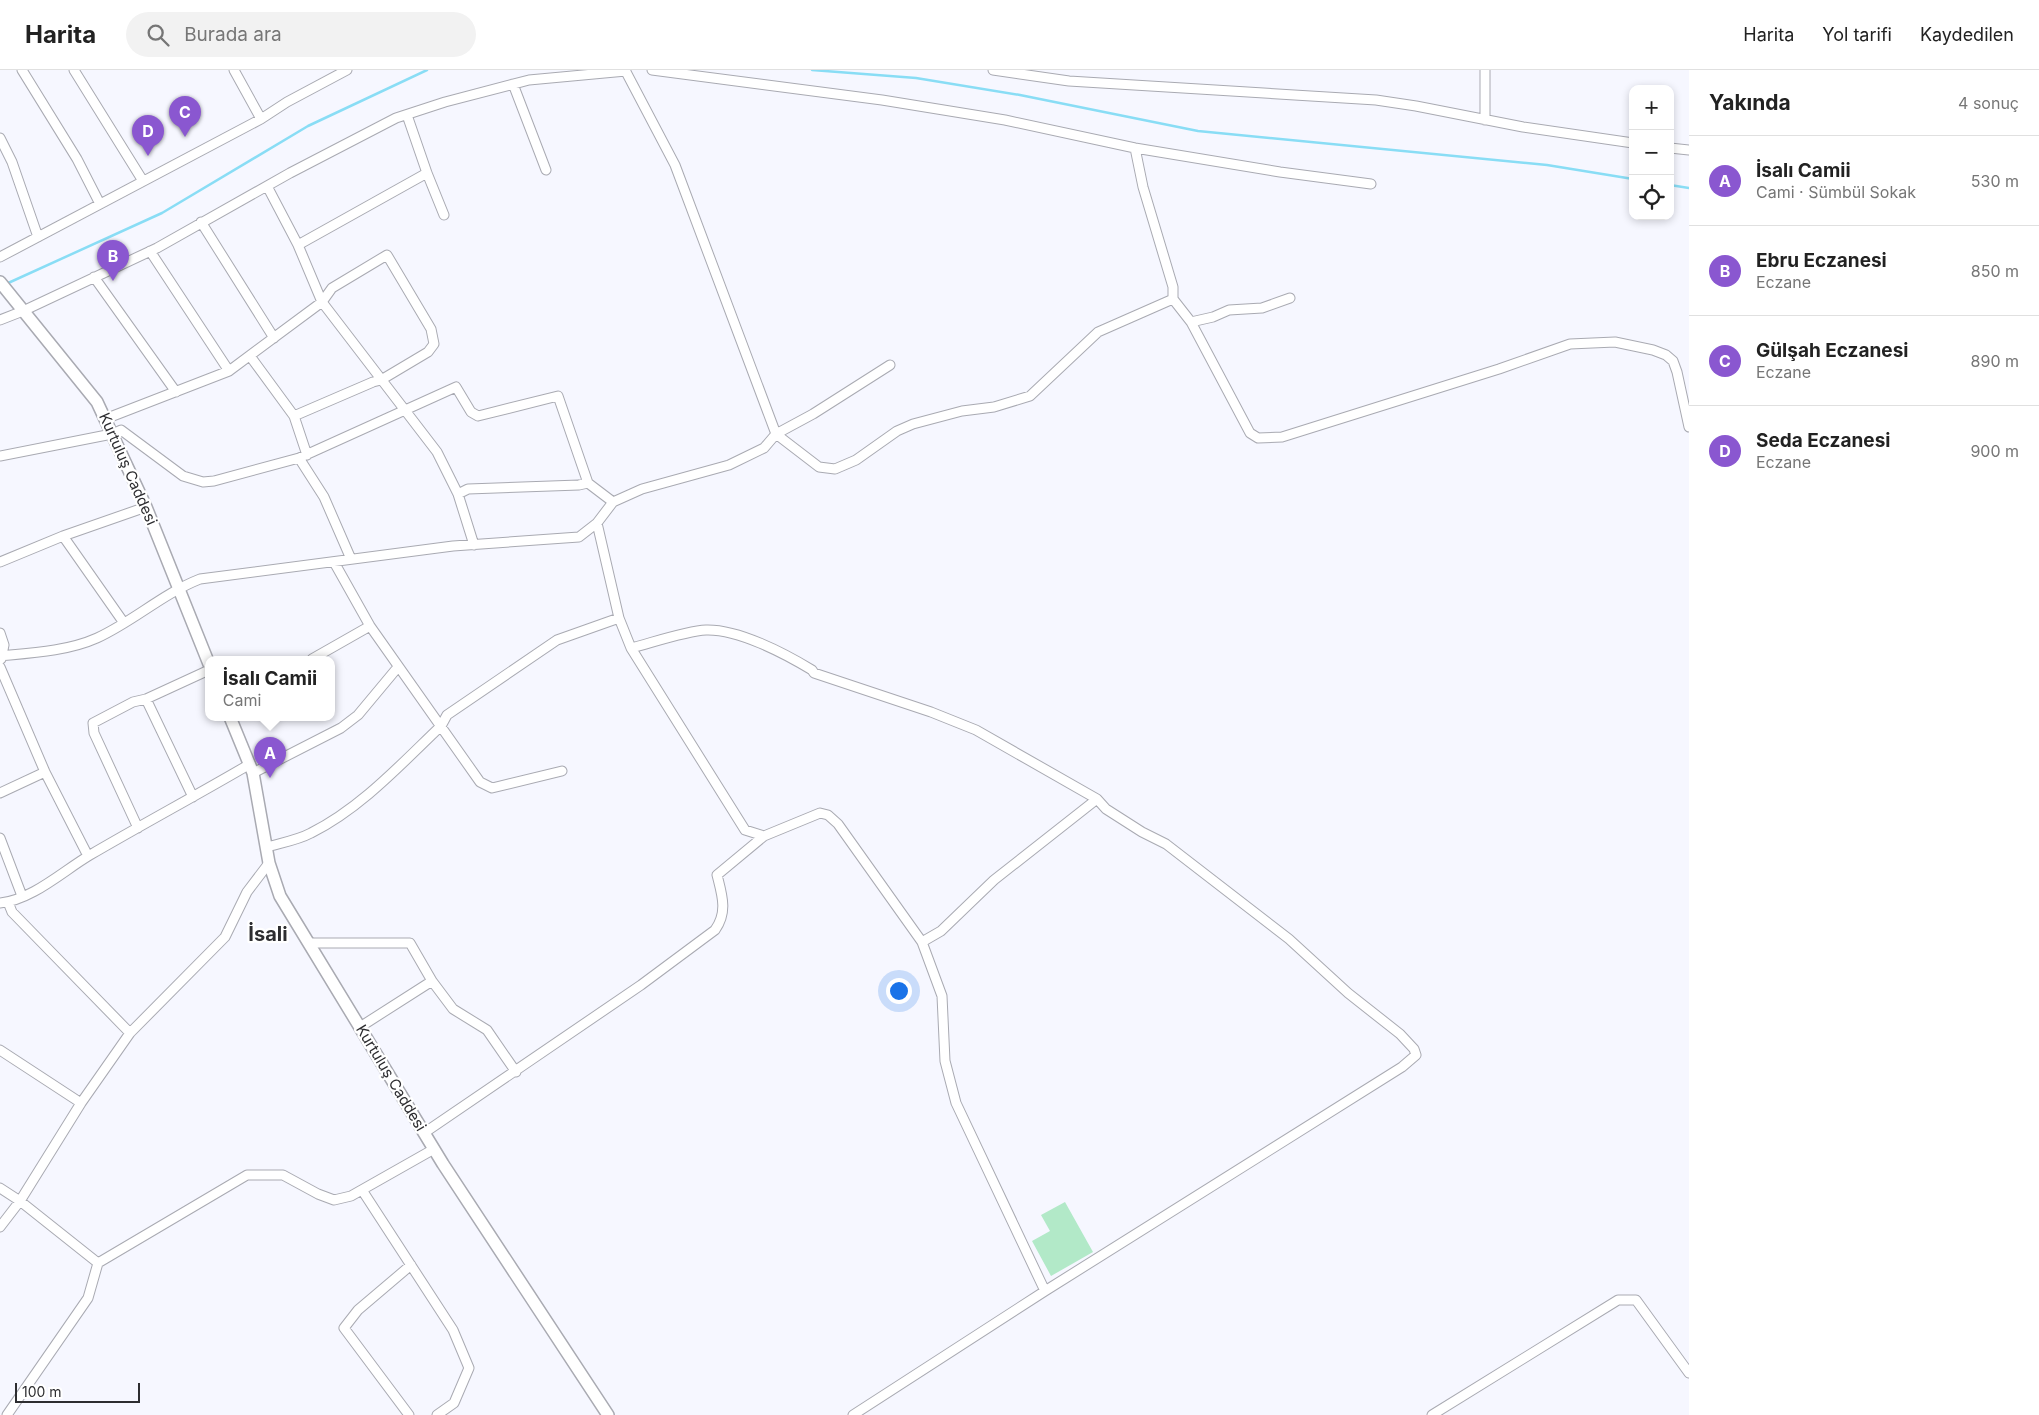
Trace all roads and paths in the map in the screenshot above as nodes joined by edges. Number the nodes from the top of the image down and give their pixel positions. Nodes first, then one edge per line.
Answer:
1 (22, 70) edge
2 (74, 70) edge
3 (234, 70) edge
4 (348, 70) edge
5 (652, 70) edge
6 (993, 70) edge
7 (1485, 70) edge
8 (625, 71) edge
9 (513, 84) junction
10 (407, 115) junction
11 (262, 119) junction
12 (1485, 120) junction
13 (0, 138) edge
14 (1629, 143) edge
15 (1134, 148) junction
16 (1674, 148) edge
17 (1689, 150) edge
18 (546, 170) dead end
19 (427, 173) junction
20 (143, 181) junction
21 (1371, 184) dead end
22 (267, 186) junction
23 (100, 204) junction
24 (444, 215) dead end
25 (201, 222) junction
26 (38, 237) junction
27 (298, 245) junction
28 (150, 250) junction
29 (0, 257) edge
30 (94, 278) junction
31 (0, 282) edge
32 (1290, 298) dead end
33 (1174, 299) junction
34 (322, 302) junction
35 (23, 311) junction
36 (0, 320) edge
37 (1190, 322) junction
38 (274, 338) junction
39 (250, 356) junction
40 (890, 365) dead end
41 (229, 371) junction
42 (381, 380) junction
43 (176, 392) junction
44 (405, 411) junction
45 (294, 416) junction
46 (105, 419) junction
47 (1689, 427) edge
48 (112, 434) junction
49 (776, 434) junction
50 (0, 456) edge
51 (303, 456) junction
52 (588, 483) junction
53 (458, 494) junction
54 (613, 502) junction
55 (146, 507) junction
56 (597, 523) junction
57 (64, 536) junction
58 (474, 545) junction
59 (351, 560) junction
60 (0, 562) edge
61 (334, 562) junction
62 (179, 587) junction
63 (619, 618) junction
64 (124, 623) junction
65 (370, 626) junction
66 (0, 633) edge
67 (631, 648) junction
68 (206, 656) edge
69 (317, 656) edge
70 (1, 658) edge
71 (398, 667) junction
72 (0, 668) edge
73 (205, 672) edge
74 (146, 699) junction
75 (232, 721) edge
76 (441, 726) junction
77 (251, 768) junction
78 (562, 770) dead end
79 (45, 772) junction
80 (0, 793) edge
81 (193, 797) junction
82 (1097, 799) junction
83 (138, 828) junction
84 (764, 836) junction
85 (0, 838) edge
86 (267, 847) junction
87 (88, 856) junction
88 (269, 864) junction
89 (22, 896) junction
90 (4, 903) edge
91 (922, 942) junction
92 (309, 943) junction
93 (432, 981) junction
94 (360, 1027) junction
95 (130, 1033) junction
96 (0, 1050) edge
97 (516, 1072) junction
98 (81, 1103) junction
99 (424, 1133) junction
100 (434, 1149) junction
101 (0, 1188) edge
102 (362, 1190) junction
103 (20, 1201) junction
104 (0, 1227) edge
105 (98, 1263) junction
106 (411, 1266) junction
107 (1046, 1290) junction
108 (1689, 1373) edge
109 (6, 1415) edge
110 (409, 1415) edge
111 (437, 1415) edge
112 (608, 1415) edge
113 (853, 1415) edge
114 (1432, 1415) edge

1 - 23 street
2 - 20 street
3 - 11 street
4 - 11 street
5 - 15 street
6 - 12 street
7 - 12 street
8 - 9 street
8 - 49 street
9 - 10 street
9 - 18 street
10 - 19 street
10 - 22 street
11 - 20 street
12 - 14 street
13 - 26 street
15 - 21 street
15 - 33 street
16 - 17 street
19 - 24 street
19 - 27 street
20 - 23 street
22 - 25 street
22 - 27 street
23 - 26 street
25 - 28 street
25 - 38 street
26 - 29 street
27 - 34 street
28 - 30 street
28 - 41 street
30 - 35 street
30 - 43 street
31 - 35 main road, Kurtuluş Caddesi
32 - 37 street
33 - 37 street
33 - 49 street
34 - 38 street
34 - 42 street
34 - 42 street
35 - 36 street
35 - 46 main road, Kurtuluş Caddesi
37 - 47 street
38 - 39 street
39 - 41 street
39 - 45 street
40 - 49 street
41 - 43 street
42 - 44 street
42 - 45 street
43 - 46 street
44 - 51 street
44 - 52 street
44 - 53 street
45 - 51 street
46 - 48 main road, Kurtuluş Caddesi
48 - 50 street
48 - 51 street
48 - 55 main road, Kurtuluş Caddesi
49 - 54 street
51 - 59 street
52 - 53 street
52 - 54 street
53 - 58 street
54 - 56 street
55 - 57 street
55 - 62 main road, Kurtuluş Caddesi
56 - 58 street
56 - 63 street
57 - 60 street
57 - 64 street
58 - 59 street
59 - 61 street
61 - 62 street
61 - 65 street
62 - 64 street
62 - 68 main road, Kurtuluş Caddesi
63 - 67 street
63 - 76 street
64 - 70 street
65 - 69 street
65 - 71 street
66 - 70 street
67 - 82 street
67 - 84 street
71 - 76 street
71 - 77 street
72 - 79 street
73 - 74 street
74 - 81 street
74 - 83 street
75 - 77 main road, Kurtuluş Caddesi
76 - 78 street
76 - 86 street
77 - 81 street
77 - 86 main road, Kurtuluş Caddesi
79 - 80 street
79 - 87 street
81 - 83 street
82 - 91 street
82 - 107 street
83 - 87 street
84 - 91 street
84 - 97 street
85 - 89 street
86 - 88 main road, Kurtuluş Caddesi
87 - 89 street
88 - 92 main road, Kurtuluş Caddesi
88 - 95 street
89 - 90 street
90 - 95 street
91 - 107 street
92 - 93 street
92 - 94 main road, Kurtuluş Caddesi
93 - 94 street
93 - 97 street
94 - 99 main road, Kurtuluş Caddesi
95 - 98 street
96 - 98 street
97 - 99 street
98 - 103 street
99 - 100 main road, Kurtuluş Caddesi
100 - 102 street
100 - 112 main road, Kurtuluş Caddesi
101 - 103 street
102 - 105 street
102 - 106 street
103 - 104 street
103 - 105 street
105 - 109 street
106 - 110 street
106 - 111 street
107 - 113 street
108 - 114 street

